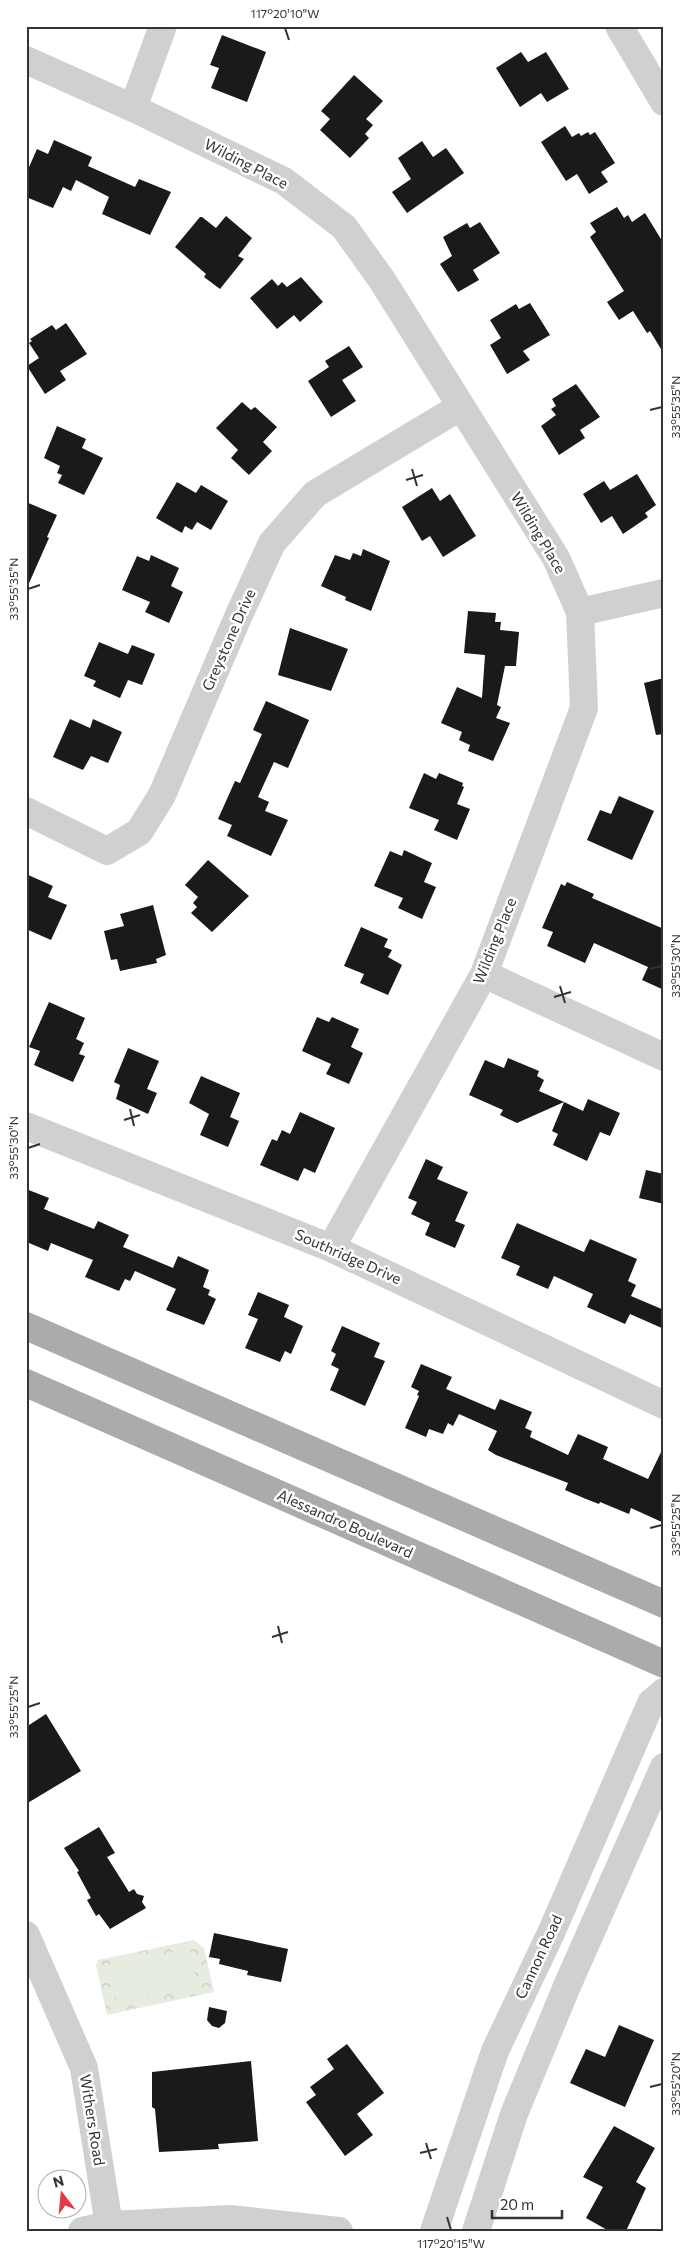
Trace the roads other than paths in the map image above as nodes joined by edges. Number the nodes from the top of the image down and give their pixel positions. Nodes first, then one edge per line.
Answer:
1 (163, 26) edge
2 (619, 26) edge
3 (26, 60) edge
4 (664, 102) edge
5 (133, 108) junction
6 (460, 407) junction
7 (664, 593) edge
8 (580, 612) junction
9 (26, 811) edge
10 (484, 974) junction
11 (664, 1057) edge
12 (26, 1126) edge
13 (331, 1248) junction
14 (26, 1326) edge
15 (26, 1383) edge
16 (664, 1405) edge
17 (664, 1604) edge
18 (664, 1664) edge
19 (664, 1692) edge
20 (664, 1767) edge
21 (26, 1935) edge
22 (109, 2225) junction
23 (82, 2231) edge
24 (339, 2231) edge
25 (434, 2231) edge
26 (476, 2231) edge

1 - 5 street
2 - 4 street
3 - 5 street, Wilding Place
5 - 6 street, Wilding Place
6 - 8 street, Wilding Place
6 - 9 street, Greystone Drive
7 - 8 street
8 - 10 street, Wilding Place
10 - 11 street
10 - 13 street, Wilding Place
12 - 13 street, Southridge Drive
13 - 16 street, Southridge Drive
14 - 17 main road
15 - 18 main road, Alessandro Boulevard
19 - 25 street, Cannon Road
20 - 26 street
21 - 22 street, Withers Road
22 - 23 street
22 - 24 street

